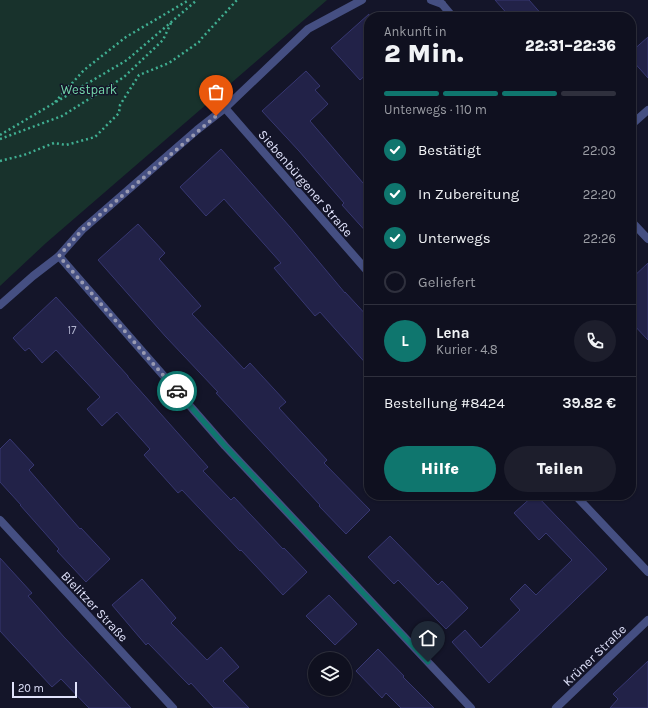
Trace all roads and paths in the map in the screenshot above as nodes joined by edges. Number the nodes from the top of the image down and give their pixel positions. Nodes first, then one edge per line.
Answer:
1 (189, 0) edge
2 (197, 0) edge
3 (237, 0) edge
4 (362, 0) edge
5 (431, 0) edge
6 (444, 2) edge
7 (450, 12) edge
8 (171, 22) junction
9 (52, 105) junction
10 (225, 108) junction
11 (648, 110) edge
12 (636, 121) edge
13 (0, 135) edge
14 (0, 139) edge
15 (0, 161) edge
16 (636, 226) edge
17 (648, 239) edge
18 (59, 256) junction
19 (364, 267) edge
20 (0, 305) edge
21 (580, 500) edge
22 (0, 520) edge
23 (648, 572) edge
24 (648, 620) edge
25 (173, 708) edge
26 (471, 708) edge
27 (556, 708) edge

1 - 9 path
2 - 8 path
3 - 15 path
4 - 10 street
5 - 6 street
6 - 7 street
8 - 9 path
8 - 14 path
9 - 13 path
10 - 18 street
10 - 19 street, Siebenbürgener Straße
11 - 12 street
16 - 17 street
18 - 20 street
18 - 26 street
21 - 23 street
22 - 25 street, Bielitzer Straße
24 - 27 street, Krüner Straße

